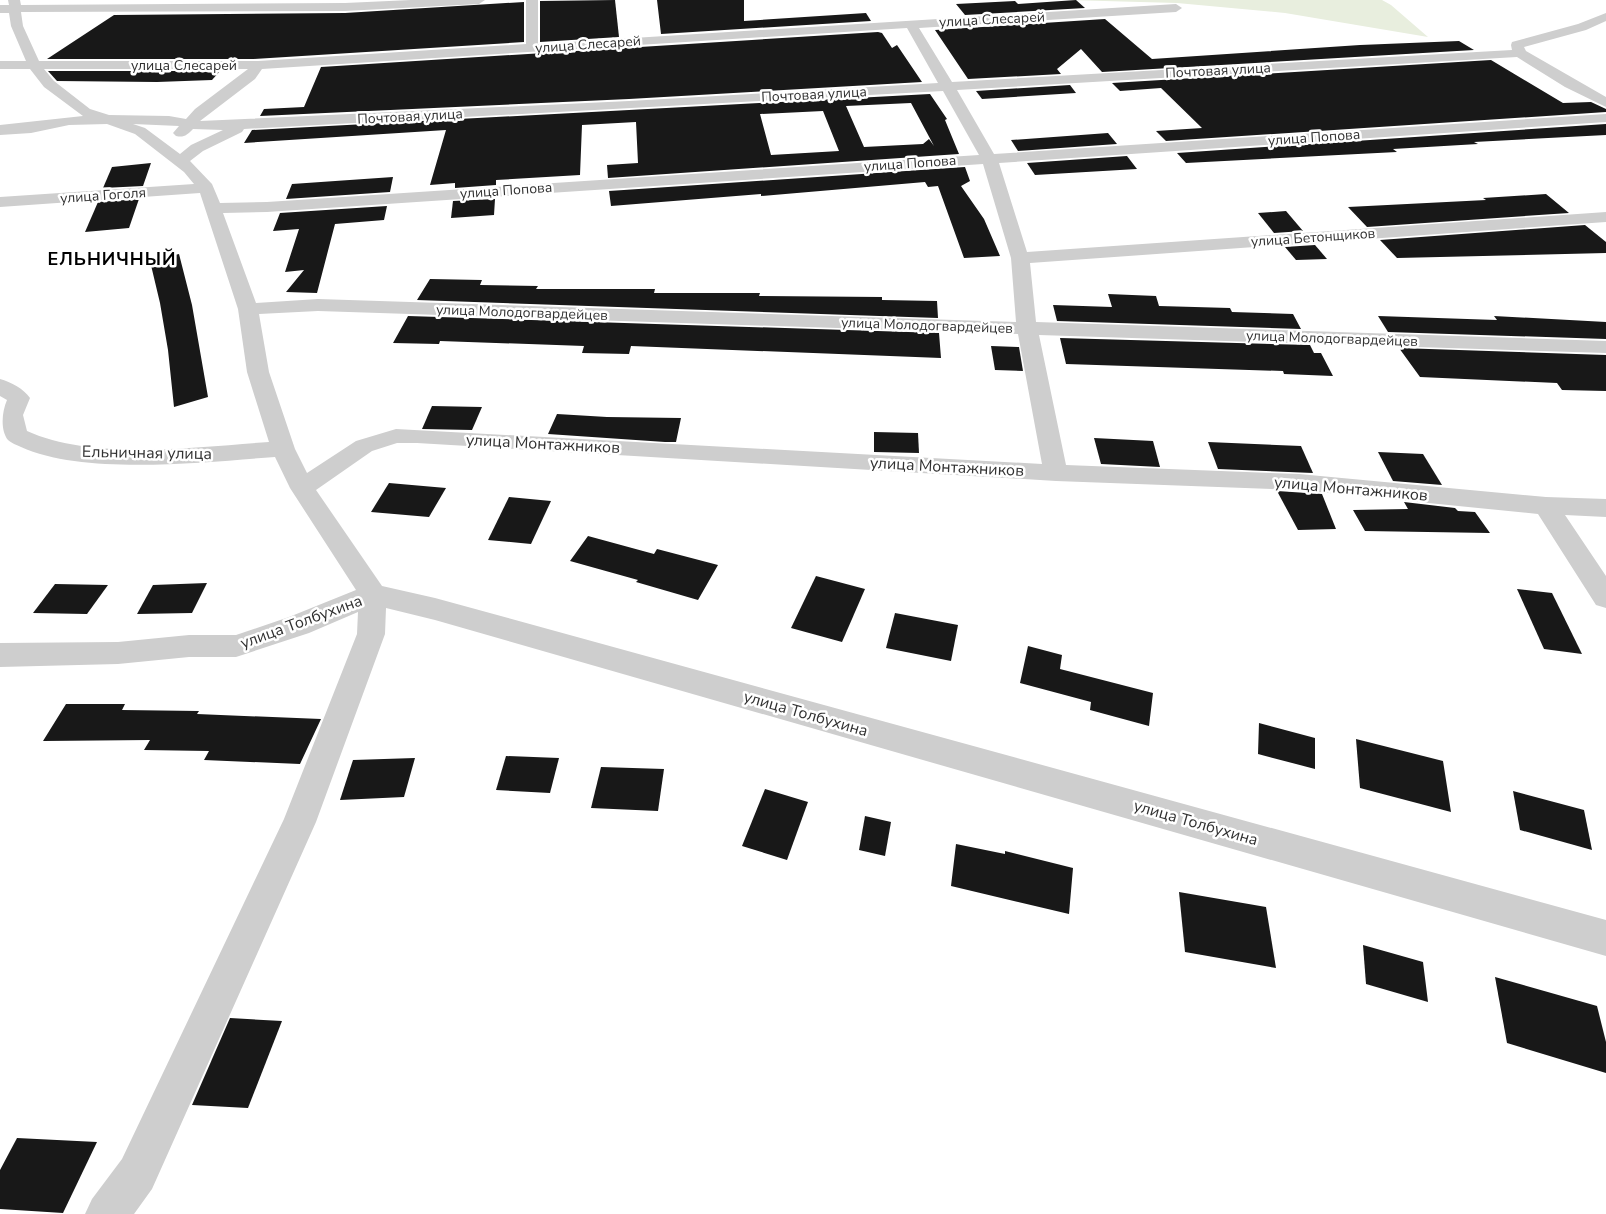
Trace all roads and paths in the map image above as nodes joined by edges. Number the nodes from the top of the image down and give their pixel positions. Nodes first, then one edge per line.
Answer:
1 (478, 0) edge
2 (532, 0) edge
3 (14, 4) edge
4 (1176, 8) dead end
5 (0, 9) edge
6 (1606, 17) edge
7 (911, 24) junction
8 (532, 47) junction
9 (1520, 53) junction
10 (0, 65) edge
11 (34, 65) junction
12 (258, 65) junction
13 (949, 86) junction
14 (1606, 103) edge
15 (1606, 118) edge
16 (108, 120) junction
17 (189, 122) junction
18 (248, 124) junction
19 (0, 130) edge
20 (174, 156) junction
21 (989, 158) junction
22 (210, 198) junction
23 (0, 202) edge
24 (1606, 217) edge
25 (1020, 258) junction
26 (248, 309) junction
27 (1027, 328) junction
28 (1606, 347) edge
29 (0, 386) edge
30 (283, 449) junction
31 (1056, 473) junction
32 (302, 488) junction
33 (1546, 506) junction
34 (1606, 508) edge
35 (373, 594) junction
36 (1606, 598) edge
37 (0, 655) edge
38 (1606, 938) edge
39 (107, 1214) edge

1 - 3 street
2 - 8 street
3 - 5 street
3 - 11 street
4 - 7 street, улица Слесарей
6 - 9 street
7 - 8 street, улица Слесарей
7 - 13 street
8 - 12 street, улица Слесарей
9 - 13 street, Почтовая улица
9 - 14 street
10 - 11 street, улица Слесарей
11 - 12 street, улица Слесарей
11 - 16 street
12 - 17 street
13 - 18 street, Почтовая улица
13 - 21 street
15 - 21 street, улица Попова
16 - 17 street, Почтовая улица
16 - 19 street, Почтовая улица
16 - 20 street
17 - 18 street, Почтовая улица
17 - 20 street
18 - 20 street
20 - 22 street
21 - 22 street, улица Попова
21 - 25 street
22 - 23 street, улица Гоголя
22 - 26 street
24 - 25 street, улица Бетонщиков
25 - 27 street
26 - 27 street, улица Молодогвардейцев
26 - 30 street
27 - 28 street, улица Молодогвардейцев
27 - 31 street
29 - 30 street, Ельничная улица
30 - 32 street
31 - 32 street, улица Монтажников
31 - 33 street, улица Монтажников
32 - 35 street
33 - 34 street, улица Монтажников
33 - 36 street
35 - 37 street, улица Толбухина
35 - 38 street, улица Толбухина
35 - 39 street

